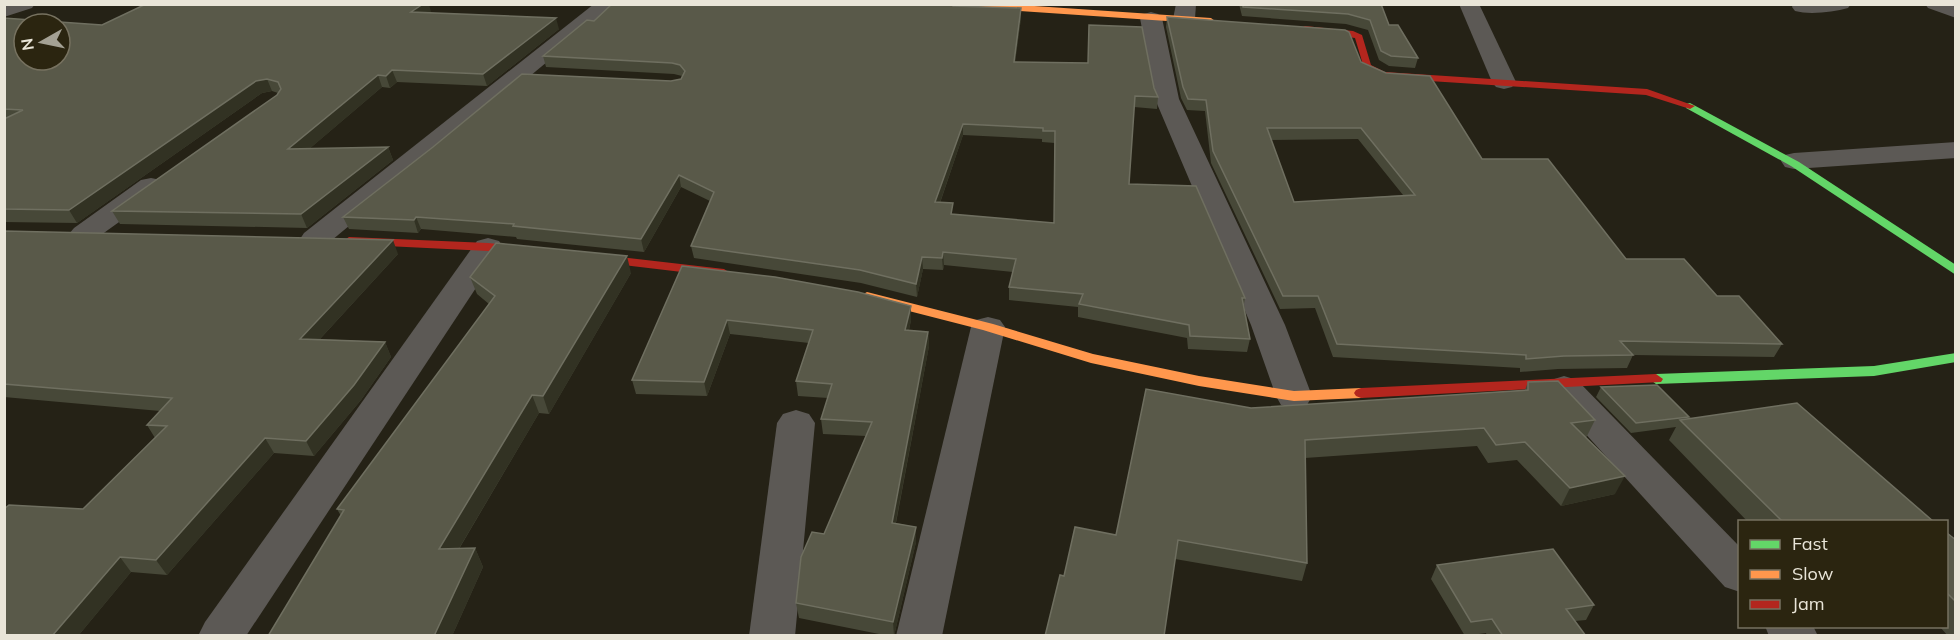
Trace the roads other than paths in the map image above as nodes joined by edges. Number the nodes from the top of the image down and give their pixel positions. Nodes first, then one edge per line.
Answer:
1 (25, 4) edge
2 (607, 4) edge
3 (959, 4) edge
4 (1469, 4) edge
5 (1841, 4) edge
6 (1935, 4) edge
7 (1802, 7) dead end
8 (4, 11) edge
9 (1185, 12) edge
10 (1956, 12) edge
11 (1151, 18) junction
12 (1227, 23) edge
13 (1293, 28) edge
14 (520, 75) junction
15 (556, 77) edge
16 (1504, 82) junction
17 (1956, 150) edge
18 (1794, 161) junction
19 (169, 174) edge
20 (88, 234) edge
21 (310, 239) joint
22 (488, 248) junction
23 (547, 253) edge
24 (571, 255) edge
25 (1956, 271) edge
26 (743, 275) edge
27 (851, 293) edge
28 (988, 327) junction
29 (1956, 357) edge
30 (1559, 382) junction
31 (1294, 396) junction
32 (796, 423) dead end
33 (1738, 573) edge
34 (221, 636) edge
35 (772, 636) edge
36 (919, 636) edge

1 - 8 street
2 - 14 street
3 - 11 street
4 - 16 street
5 - 7 street
6 - 10 street
9 - 11 street
9 - 12 street
11 - 31 street
13 - 16 street
14 - 15 street
14 - 21 street
16 - 18 street
17 - 18 street
18 - 25 street
19 - 20 street
21 - 22 street
22 - 23 street
22 - 34 street
24 - 26 street
27 - 28 street
28 - 31 street
28 - 36 street
29 - 30 street
30 - 31 street
30 - 33 street
32 - 35 street

